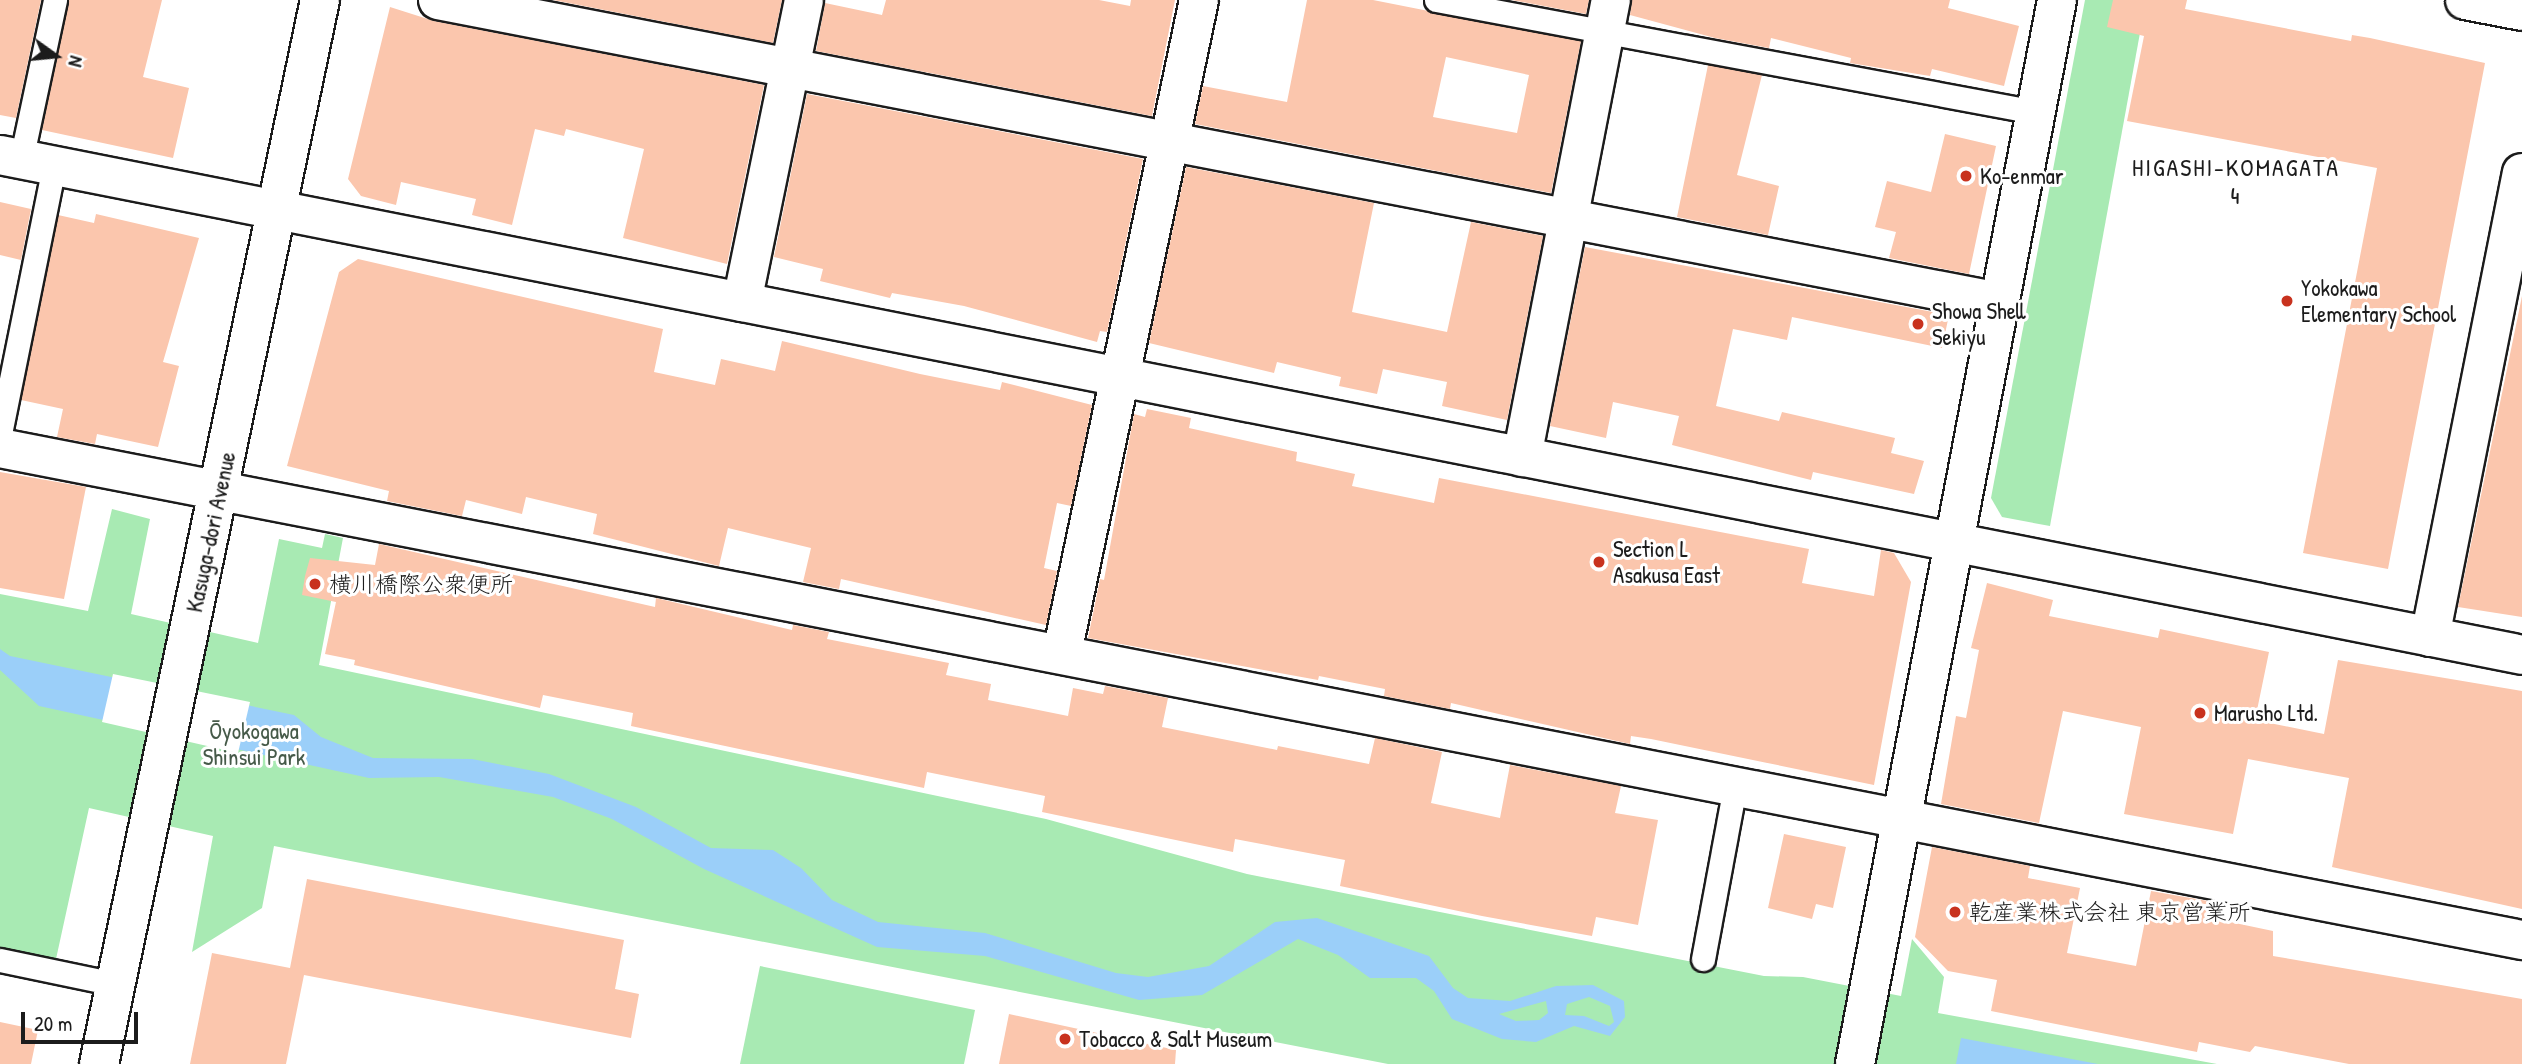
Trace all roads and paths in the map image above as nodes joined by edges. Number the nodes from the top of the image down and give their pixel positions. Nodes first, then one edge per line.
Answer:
1 (55, 0) edge
2 (320, 0) edge
3 (438, 0) edge
4 (804, 0) edge
5 (1199, 0) edge
6 (1436, 0) edge
7 (2057, 0) edge
8 (2465, 0) edge
9 (2522, 11) edge
10 (1608, 16) edge
11 (790, 68) junction
12 (2035, 112) junction
13 (1170, 141) junction
14 (25, 160) edge
15 (2522, 173) edge
16 (278, 210) junction
17 (1566, 218) junction
18 (742, 302) junction
19 (1999, 302) junction
20 (1120, 377) junction
21 (0, 434) edge
22 (0, 448) edge
23 (1521, 457) junction
24 (220, 487) junction
25 (1954, 543) junction
26 (2430, 637) junction
27 (1062, 653) junction
28 (2522, 655) edge
29 (1735, 787) junction
30 (1900, 817) junction
31 (2522, 940) edge
32 (1703, 959) dead end
33 (0, 960) edge
34 (115, 984) junction
35 (99, 1064) edge
36 (1855, 1064) edge

1 - 14 lane
2 - 16 street, Kasuga-dori Avenue
3 - 11 street
4 - 11 street
5 - 13 street
6 - 10 lane
7 - 12 street
8 - 9 street
10 - 12 lane
10 - 17 street
11 - 13 street
11 - 18 street
12 - 19 street
13 - 17 street
13 - 20 street
14 - 16 street
14 - 21 lane
15 - 26 street
16 - 18 street
16 - 24 street, Kasuga-dori Avenue
17 - 19 street
17 - 23 street
18 - 20 street
19 - 25 street
20 - 23 street
20 - 27 street
22 - 24 street
23 - 25 street
24 - 27 street
24 - 34 street, Kasuga-dori Avenue
25 - 26 street
25 - 30 street
26 - 28 street
27 - 29 street
29 - 30 street
29 - 32 lane
30 - 31 street
30 - 36 street
33 - 34 lane
34 - 35 street, Kasuga-dori Avenue

